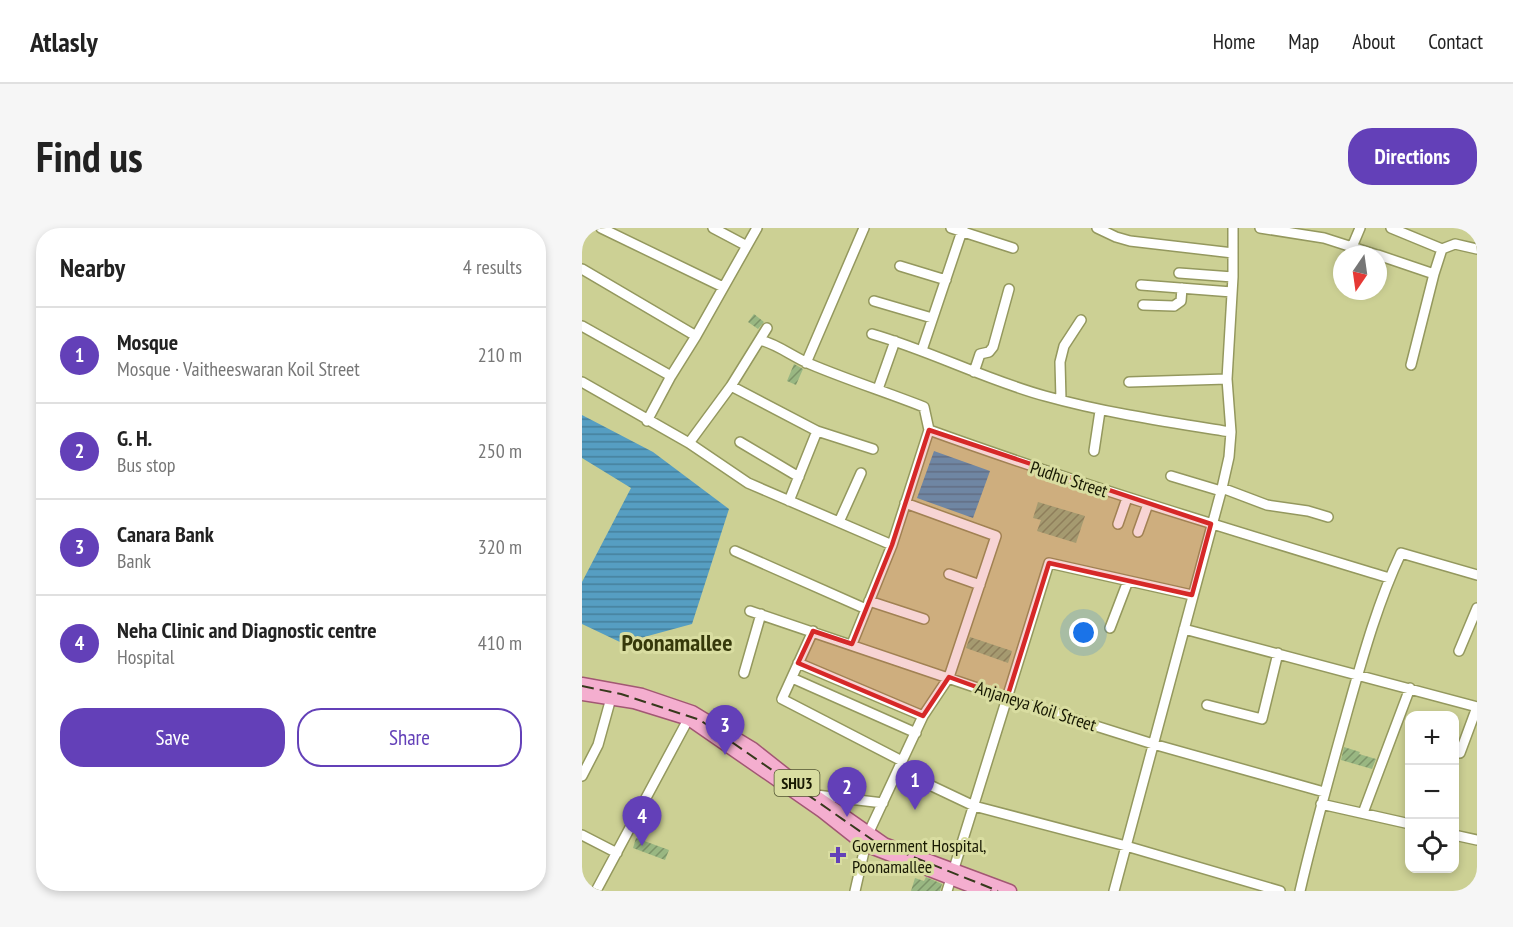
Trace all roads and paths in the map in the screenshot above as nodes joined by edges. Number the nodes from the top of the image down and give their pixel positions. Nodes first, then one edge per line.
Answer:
1 (601, 228) edge
2 (713, 228) edge
3 (757, 228) edge
4 (864, 228) edge
5 (951, 228) edge
6 (1096, 228) edge
7 (1233, 228) edge
8 (1260, 228) edge
9 (1360, 228) edge
10 (1391, 228) edge
11 (962, 230) edge
12 (747, 246) junction
13 (1349, 246) edge
14 (1352, 246) edge
15 (1013, 248) dead end
16 (1442, 249) junction
17 (1477, 249) edge
18 (1233, 253) junction
19 (1387, 258) edge
20 (900, 266) dead end
21 (582, 270) edge
22 (1179, 273) dead end
23 (1434, 274) junction
24 (1233, 277) junction
25 (946, 280) junction
26 (1141, 285) dead end
27 (723, 287) junction
28 (1182, 288) junction
29 (1009, 289) dead end
30 (1232, 292) junction
31 (874, 301) dead end
32 (1143, 305) dead end
33 (932, 318) junction
34 (1081, 320) dead end
35 (582, 326) edge
36 (767, 328) dead end
37 (872, 334) dead end
38 (696, 336) junction
39 (760, 340) junction
40 (895, 341) junction
41 (922, 350) junction
42 (806, 363) junction
43 (1411, 365) dead end
44 (974, 372) junction
45 (671, 376) junction
46 (1227, 379) junction
47 (582, 382) edge
48 (1129, 382) dead end
49 (730, 386) junction
50 (878, 389) junction
51 (1061, 400) junction
52 (1100, 411) junction
53 (647, 421) junction
54 (929, 430) junction
55 (817, 431) junction
56 (1231, 432) junction
57 (740, 442) dead end
58 (689, 443) junction
59 (873, 449) dead end
60 (1094, 451) dead end
61 (861, 473) dead end
62 (1172, 476) dead end
63 (799, 477) junction
64 (1222, 490) junction
65 (1127, 498) junction
66 (789, 501) junction
67 (905, 503) junction
68 (1148, 504) junction
69 (1328, 517) dead end
70 (839, 522) junction
71 (1118, 524) dead end
72 (1211, 524) junction
73 (1138, 532) dead end
74 (892, 545) junction
75 (735, 551) dead end
76 (949, 573) dead end
77 (1477, 575) edge
78 (1389, 578) junction
79 (1128, 581) junction
80 (980, 585) junction
81 (1192, 595) junction
82 (868, 605) junction
83 (1477, 608) edge
84 (750, 611) dead end
85 (762, 614) junction
86 (924, 619) dead end
87 (1110, 628) dead end
88 (1184, 629) junction
89 (813, 631) junction
90 (852, 644) junction
91 (1459, 651) dead end
92 (1278, 653) junction
93 (798, 663) junction
94 (744, 673) dead end
95 (1358, 674) junction
96 (949, 677) junction
97 (792, 678) junction
98 (582, 687) edge
99 (1410, 688) junction
100 (611, 698) junction
101 (1007, 698) junction
102 (1207, 705) dead end
103 (1477, 707) edge
104 (691, 715) junction
105 (923, 716) junction
106 (915, 733) junction
107 (1153, 744) junction
108 (1460, 753) dead end
109 (900, 765) junction
110 (582, 776) edge
111 (1324, 792) junction
112 (814, 795) junction
113 (883, 803) junction
114 (1321, 804) junction
115 (974, 806) junction
116 (1363, 813) junction
117 (1405, 823) edge
118 (1459, 835) edge
119 (582, 836) edge
120 (866, 839) junction
121 (1477, 840) edge
122 (1126, 846) junction
123 (617, 853) junction
124 (952, 874) junction
125 (1300, 890) edge
126 (596, 891) edge
127 (855, 891) edge
128 (946, 891) edge
129 (984, 891) edge
130 (1010, 891) edge
131 (1114, 891) edge
132 (1280, 891) edge
133 (1312, 891) edge

1 - 27 street
2 - 12 street
3 - 12 street
4 - 42 street
5 - 11 street
6 - 18 street
7 - 18 street
8 - 13 street
9 - 14 street
10 - 16 street
11 - 15 street
11 - 25 street
12 - 27 street
16 - 17 street
16 - 23 street
18 - 24 street
19 - 23 street
20 - 25 street
21 - 38 street
22 - 24 street
23 - 43 street
24 - 30 street
25 - 33 street
26 - 28 street
27 - 38 street
28 - 30 street
28 - 32 street
29 - 44 street
30 - 46 street
31 - 33 street
33 - 41 street
34 - 51 street
35 - 45 street
36 - 39 street
37 - 40 street
38 - 45 street
39 - 42 street
39 - 49 street
40 - 41 street
40 - 50 street
41 - 44 street
42 - 50 street
44 - 51 street
45 - 53 street
46 - 48 street
46 - 56 street
47 - 53 street
49 - 55 street
49 - 58 street
50 - 54 street
51 - 52 street
52 - 56 street
52 - 60 street
53 - 58 street
54 - 65 street, Pudhu Street
54 - 67 street
55 - 59 street
55 - 63 street
56 - 64 street
57 - 63 street
58 - 66 street
61 - 70 street
62 - 64 street
63 - 66 street
64 - 69 street
64 - 72 street
65 - 68 street, Pudhu Street
65 - 71 street
66 - 70 street
67 - 74 street
67 - 80 street
68 - 72 street, Pudhu Street
68 - 73 street
70 - 74 street
72 - 78 street, Pudhu Street
72 - 81 street
74 - 82 street
75 - 82 street
76 - 80 street
77 - 78 street
78 - 95 street
79 - 81 street
79 - 87 street
79 - 101 street
80 - 96 street
81 - 88 street
82 - 86 street
82 - 90 street
83 - 91 street
84 - 85 street, Anjaneya Koil Street
85 - 89 street, Anjaneya Koil Street
85 - 94 street
88 - 92 street
88 - 107 street
89 - 90 street, Anjaneya Koil Street
89 - 93 street
90 - 96 street, Anjaneya Koil Street
92 - 95 street
92 - 102 street
93 - 97 street
93 - 105 street
95 - 99 street
95 - 111 street
96 - 101 street, Anjaneya Koil Street
96 - 105 street
97 - 106 street
97 - 109 street
98 - 100 main road, SHU3
98 - 104 main road, SHU3
99 - 103 street
99 - 116 street
100 - 104 main road, SHU3
100 - 110 street
101 - 107 street, Anjaneya Koil Street
101 - 115 street
103 - 108 street
104 - 112 main road, SHU3
104 - 120 main road, SHU3
104 - 123 street
105 - 106 street
106 - 109 street
107 - 111 street, Anjaneya Koil Street
107 - 122 street
109 - 113 street
109 - 115 street
111 - 114 street
112 - 113 street
112 - 120 main road, SHU3
113 - 120 street
114 - 116 street
114 - 125 street
115 - 122 street
115 - 124 street
116 - 117 street
118 - 121 street
119 - 123 street
120 - 124 main road, SHU3
120 - 127 street
122 - 131 street
122 - 132 street
123 - 126 street
124 - 128 street
124 - 129 main road, SHU3
124 - 130 main road, SHU3
125 - 133 street

